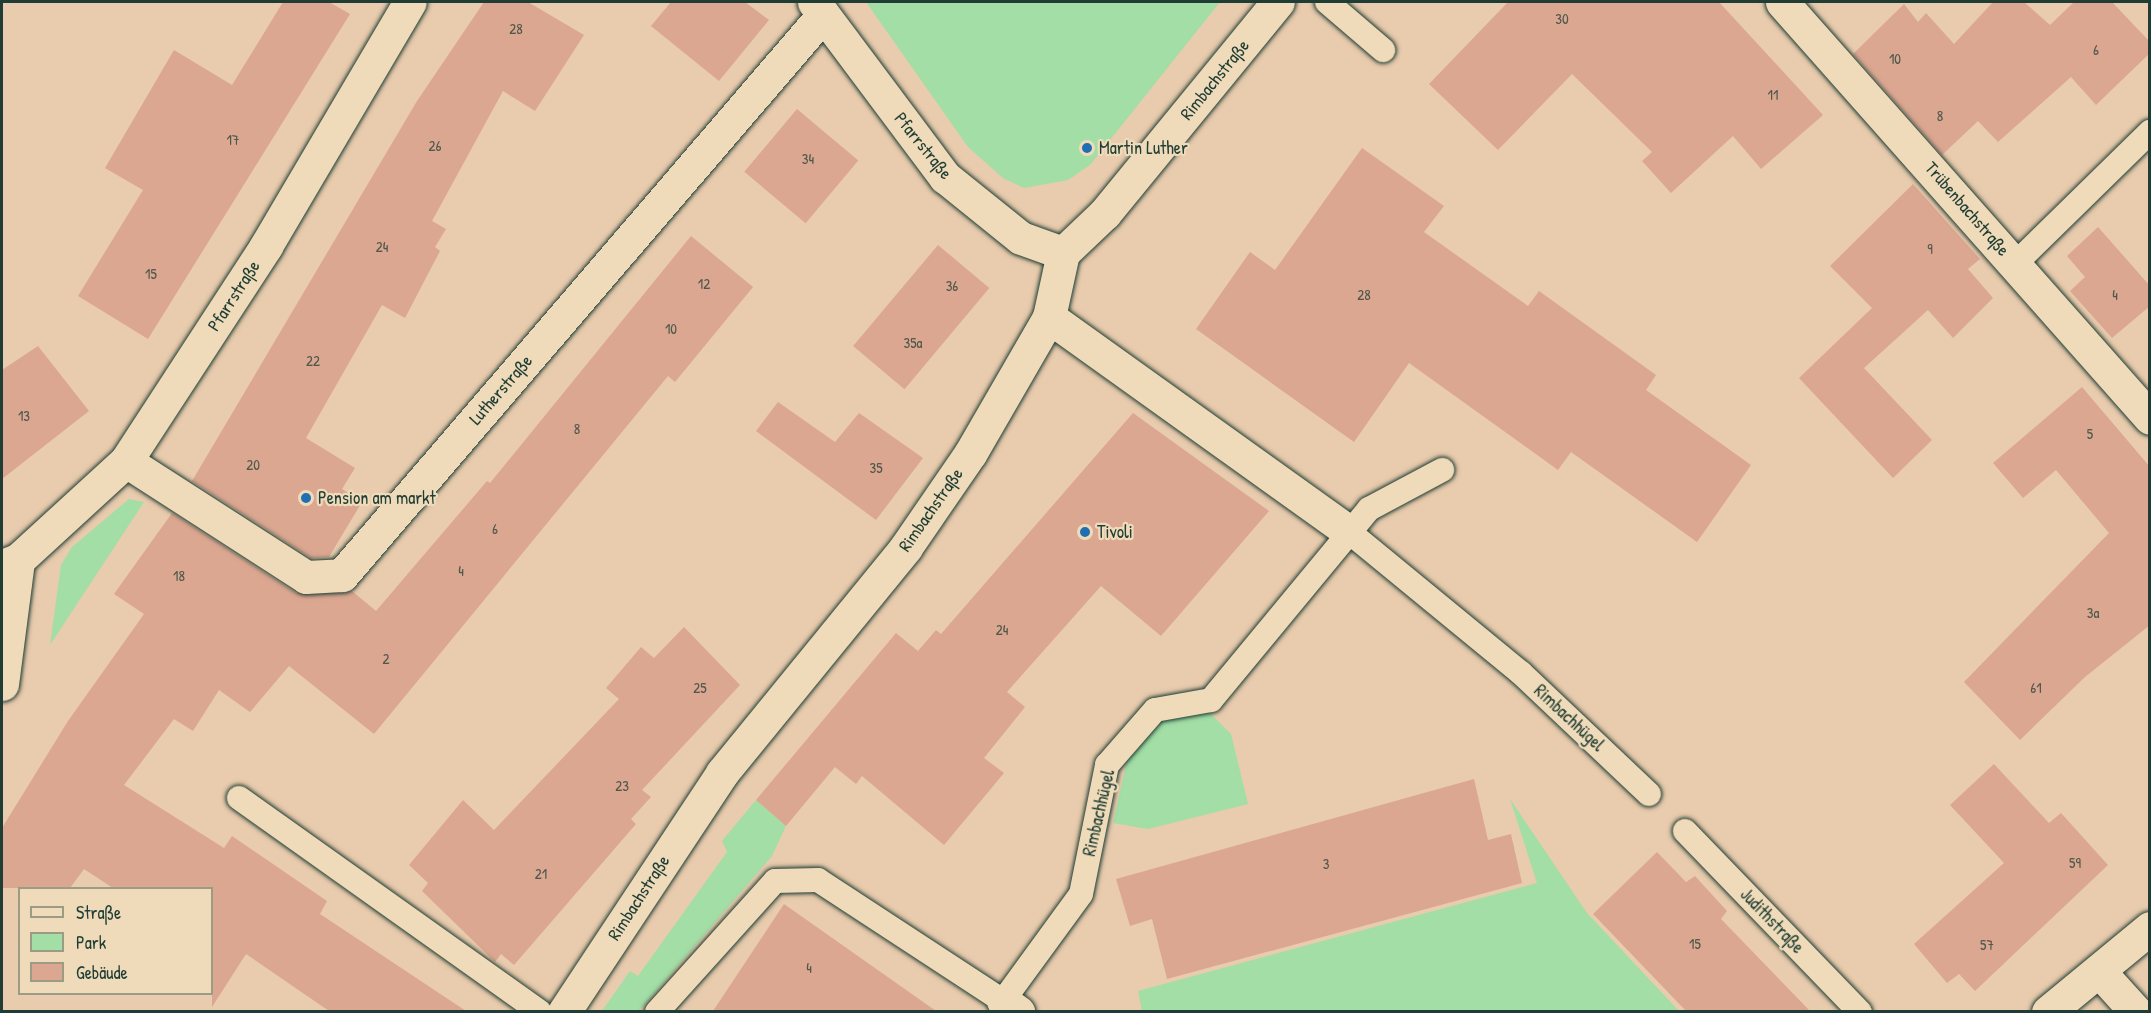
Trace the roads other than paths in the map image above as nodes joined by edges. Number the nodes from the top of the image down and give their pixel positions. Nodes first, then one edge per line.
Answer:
1 (410, 2) edge
2 (1278, 2) edge
3 (1327, 2) edge
4 (1782, 2) edge
5 (819, 8) edge
6 (1383, 50) dead end
7 (2150, 132) edge
8 (1063, 253) junction
9 (2015, 264) junction
10 (1049, 317) junction
11 (2150, 418) edge
12 (126, 461) junction
13 (1442, 470) dead end
14 (1348, 531) junction
15 (10, 563) edge
16 (2, 684) edge
17 (1650, 794) dead end
18 (239, 798) dead end
19 (1685, 831) dead end
20 (2150, 928) edge
21 (2099, 971) junction
22 (1011, 1006) edge
23 (540, 1011) edge
24 (564, 1011) edge
25 (657, 1011) edge
26 (1860, 1011) edge
27 (2048, 1011) edge
28 (2136, 1011) edge

1 - 12 street, Pfarrstraße
2 - 8 street, Rimbachstraße
3 - 6 lane
4 - 9 street, Trübenbachstraße
5 - 8 street, Pfarrstraße
5 - 12 street, Lutherstraße
7 - 9 lane
8 - 10 street, Rimbachstraße
9 - 11 street, Trübenbachstraße
10 - 14 street, Rimbachhügel
10 - 24 street, Rimbachstraße
12 - 15 street, Pfarrstraße
13 - 14 lane
14 - 17 lane, Rimbachhügel
14 - 22 lane, Rimbachhügel
15 - 16 street, Pfarrstraße
18 - 23 lane
19 - 26 lane, Judithstraße
20 - 21 street
21 - 27 street
21 - 28 street
22 - 25 lane, Rimbachhügel

